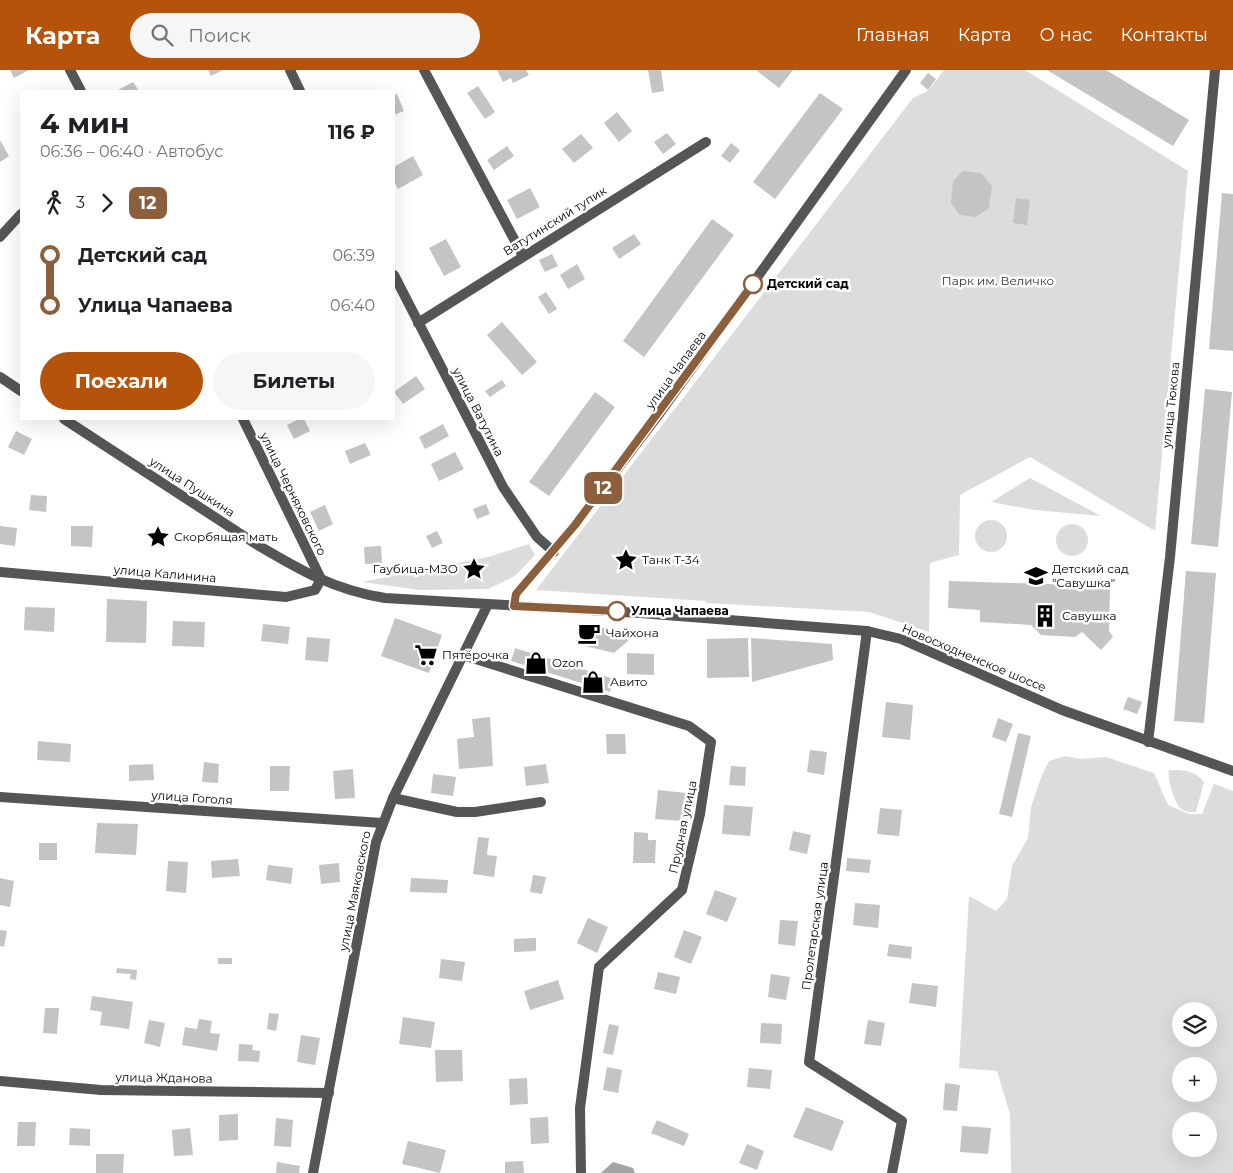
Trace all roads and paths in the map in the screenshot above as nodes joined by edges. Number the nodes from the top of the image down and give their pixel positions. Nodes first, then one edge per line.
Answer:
1 (70, 70) edge
2 (290, 70) edge
3 (424, 70) edge
4 (906, 70) edge
5 (1215, 70) edge
6 (80, 90) edge
7 (300, 90) edge
8 (706, 142) dead end
9 (20, 215) edge
10 (0, 237) edge
11 (523, 256) junction
12 (395, 277) edge
13 (418, 323) junction
14 (0, 377) edge
15 (20, 390) edge
16 (66, 420) edge
17 (243, 420) edge
18 (554, 552) junction
19 (0, 572) edge
20 (321, 579) junction
21 (488, 604) junction
22 (514, 606) junction
23 (867, 631) junction
24 (463, 655) junction
25 (1148, 742) junction
26 (1233, 772) edge
27 (0, 797) edge
28 (393, 798) junction
29 (541, 802) dead end
30 (382, 823) junction
31 (0, 1081) edge
32 (329, 1093) junction
33 (313, 1173) edge
34 (581, 1173) edge
35 (892, 1173) edge

1 - 6 street
2 - 7 street
3 - 11 street
4 - 18 street, улица Чапаева
5 - 25 street, улица Тюкова
8 - 11 street, Ватутинский тупик
9 - 10 street
11 - 13 street, Ватутинский тупик
12 - 13 street, улица Ватутина
13 - 18 street, улица Ватутина
14 - 15 street
16 - 20 street, улица Пушкина
17 - 20 street, улица Черняховского
18 - 22 street, улица Чапаева
19 - 20 street, улица Калинина
20 - 21 street, улица Пушкина
21 - 22 street, улица Пушкина
21 - 24 street, улица Маяковского
22 - 23 street, Новосходненское шоссе
23 - 25 street, Новосходненское шоссе
23 - 35 street, Пролетарская улица
24 - 28 street, улица Маяковского
24 - 34 street, Прудная улица
25 - 26 street, Новосходненское шоссе
27 - 30 street, улица Гоголя
28 - 29 street
28 - 30 street, улица Маяковского
30 - 32 street, улица Маяковского
31 - 32 street, улица Жданова
32 - 33 street, улица Маяковского

